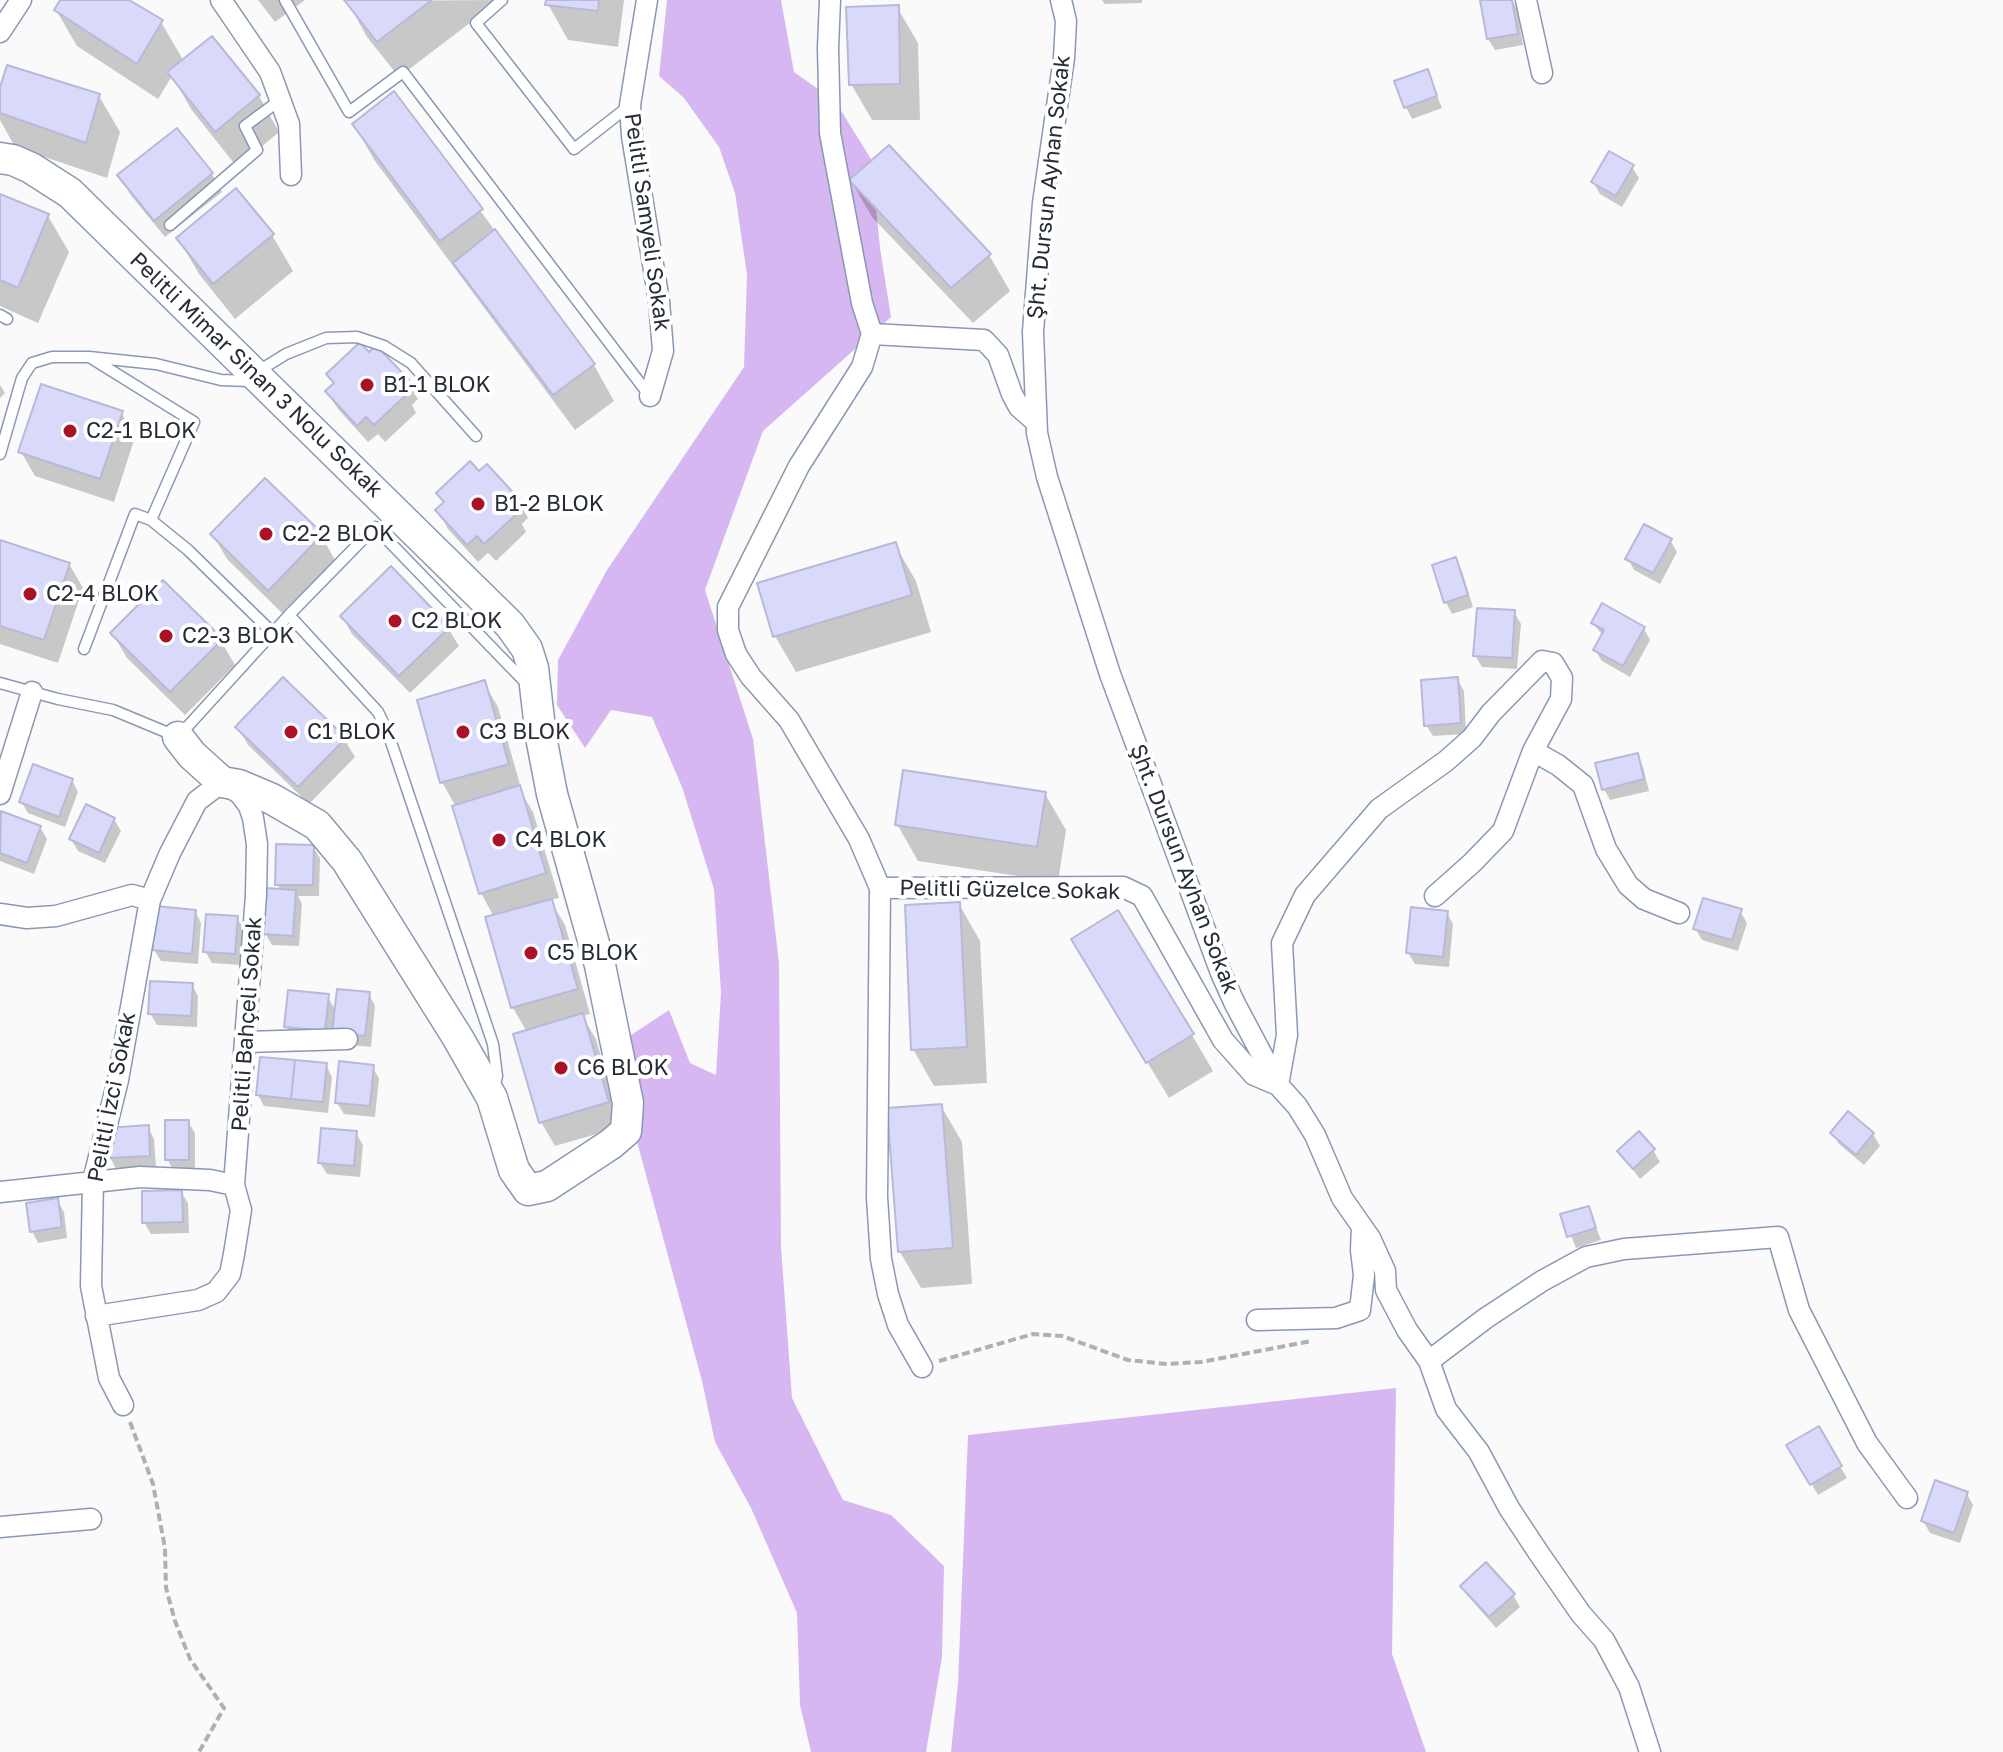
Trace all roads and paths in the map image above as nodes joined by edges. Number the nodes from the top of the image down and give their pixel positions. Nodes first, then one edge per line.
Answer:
1 (21, 0) edge
2 (221, 0) edge
3 (285, 0) edge
4 (502, 0) edge
5 (647, 0) edge
6 (830, 0) edge
7 (1061, 0) edge
8 (1526, 0) edge
9 (0, 32) edge
10 (1542, 73) dead end
11 (280, 100) junction
12 (630, 105) junction
13 (0, 158) edge
14 (291, 175) dead end
15 (170, 225) dead end
16 (872, 334) junction
17 (89, 357) junction
18 (260, 378) junction
19 (650, 396) joint
20 (1036, 422) junction
21 (476, 436) dead end
22 (0, 454) edge
23 (151, 520) junction
24 (289, 615) junction
25 (273, 633) junction
26 (84, 649) dead end
27 (0, 683) edge
28 (32, 692) junction
29 (536, 694) junction
30 (178, 737) junction
31 (1533, 751) junction
32 (222, 782) junction
33 (0, 794) edge
34 (880, 888) junction
35 (1435, 896) dead end
36 (150, 900) junction
37 (1679, 913) dead end
38 (0, 914) edge
39 (347, 1039) dead end
40 (246, 1042) junction
41 (1278, 1085) junction
42 (492, 1098) junction
43 (93, 1181) junction
44 (234, 1185) junction
45 (0, 1192) edge
46 (1362, 1227) junction
47 (96, 1316) junction
48 (1257, 1320) dead end
49 (1318, 1339) dead end
50 (1429, 1361) junction
51 (922, 1367) joint
52 (123, 1405) joint
53 (1907, 1498) dead end
54 (91, 1519) dead end
55 (0, 1527) edge
56 (199, 1752) edge
57 (1650, 1752) edge

1 - 9 street
2 - 11 street
3 - 19 lane
4 - 12 lane
5 - 12 street, Pelitli Samyeli Sokak
6 - 16 street
7 - 20 street, Şht. Dursun Ayhan Sokak
8 - 10 street
11 - 14 street
11 - 15 lane
12 - 19 street, Pelitli Samyeli Sokak
13 - 18 street, Pelitli Mimar Sinan 3 Nolu Sokak
16 - 20 street, Şht. Dursun Ayhan Sokak
16 - 34 street, Pelitli Güzelce Sokak
17 - 18 lane
17 - 22 lane
17 - 23 lane
18 - 21 lane
18 - 29 street, Pelitli Mimar Sinan 3 Nolu Sokak
20 - 41 street, Şht. Dursun Ayhan Sokak
23 - 25 lane
23 - 26 lane
24 - 25 lane
24 - 29 lane
24 - 42 lane
25 - 30 lane
27 - 28 lane
28 - 30 lane
28 - 33 street
29 - 42 street, Pelitli Mimar Sinan 3 Nolu Sokak
30 - 32 street, Pelitli Mimar Sinan 3 Nolu Sokak
31 - 35 street
31 - 37 street
31 - 41 street
32 - 36 street
32 - 40 street, Pelitli Bahçeli Sokak
32 - 42 street, Pelitli Mimar Sinan 3 Nolu Sokak
34 - 41 street, Pelitli Güzelce Sokak
34 - 51 street, Pelitli Güzelce Sokak
36 - 38 street
36 - 43 street, Pelitli İzci Sokak
39 - 40 street
40 - 44 street, Pelitli Bahçeli Sokak
41 - 46 street, Şht. Dursun Ayhan Sokak
43 - 44 street
43 - 45 street
43 - 47 street, Pelitli İzci Sokak
44 - 47 street, Pelitli Bahçeli Sokak
46 - 48 street
46 - 50 street, Şht. Dursun Ayhan Sokak
47 - 52 street, Pelitli İzci Sokak
49 - 51 path
50 - 53 street
50 - 57 street, Şht. Dursun Ayhan Sokak
52 - 56 path
54 - 55 street

